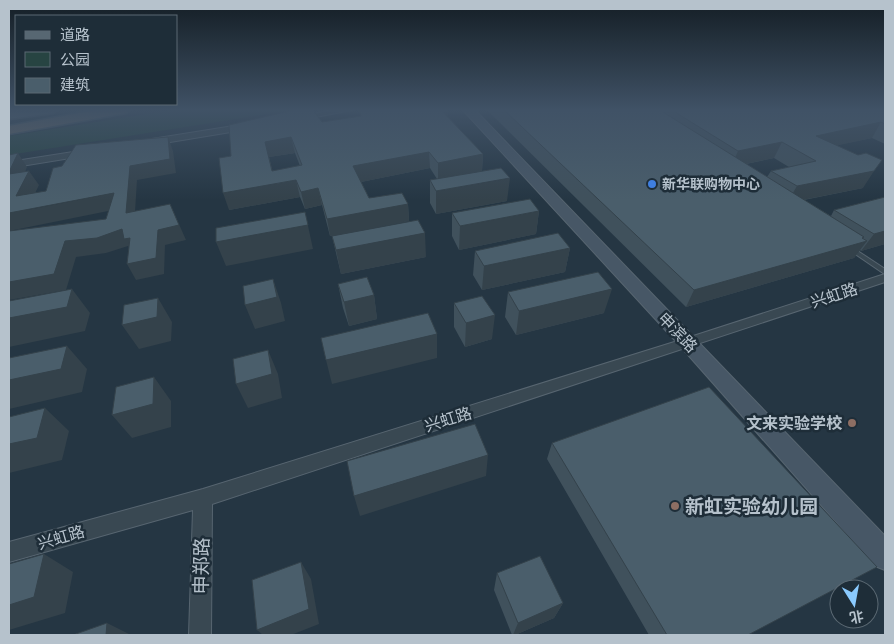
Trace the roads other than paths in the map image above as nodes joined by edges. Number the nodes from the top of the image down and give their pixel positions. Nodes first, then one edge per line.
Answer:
1 (171, 139) edge
2 (495, 139) edge
3 (147, 143) edge
4 (97, 151) edge
5 (9, 165) edge
6 (844, 245) edge
7 (885, 272) edge
8 (885, 278) edge
9 (689, 343) junction
10 (203, 498) junction
11 (9, 552) edge
12 (885, 556) edge
13 (200, 635) edge

1 - 3 street
2 - 9 main road, 申滨路
4 - 5 street
6 - 7 lane
8 - 9 street, 兴虹路
9 - 10 street, 兴虹路
9 - 12 main road, 申滨路
10 - 11 street, 兴虹路
10 - 13 street, 申郑路

